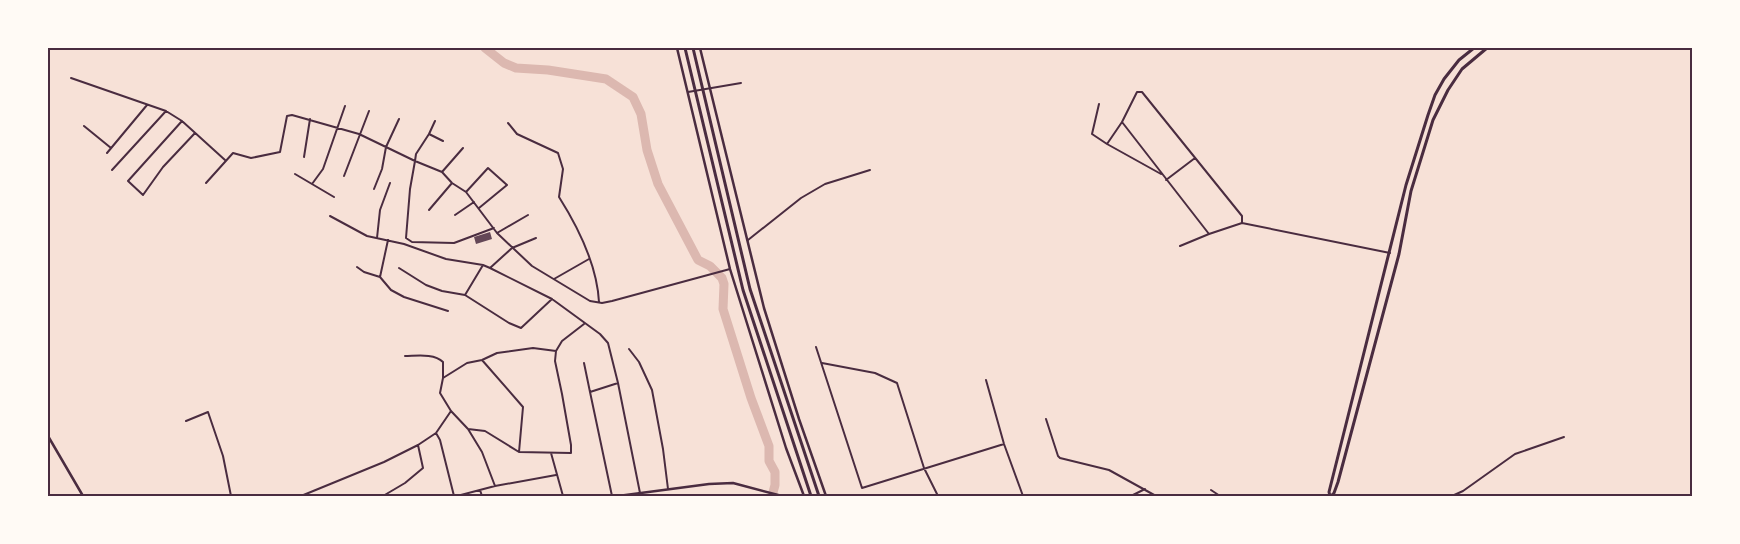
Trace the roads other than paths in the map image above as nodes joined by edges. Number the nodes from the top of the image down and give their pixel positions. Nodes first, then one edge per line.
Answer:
1 (677, 48) edge
2 (685, 48) edge
3 (693, 48) edge
4 (700, 48) edge
5 (1474, 48) edge
6 (1487, 48) edge
7 (71, 78) dead end
8 (741, 83) dead end
9 (710, 88) junction
10 (688, 92) junction
11 (1099, 104) dead end
12 (147, 105) junction
13 (345, 106) dead end
14 (166, 111) junction
15 (369, 111) dead end
16 (310, 119) junction
17 (399, 119) dead end
18 (182, 121) junction
19 (435, 121) dead end
20 (1122, 122) junction
21 (508, 123) dead end
22 (84, 126) dead end
23 (336, 128) junction
24 (195, 133) junction
25 (359, 134) junction
26 (429, 134) junction
27 (443, 141) dead end
28 (1108, 144) junction
29 (386, 147) junction
30 (112, 148) junction
31 (464, 148) dead end
32 (107, 153) dead end
33 (304, 157) dead end
34 (1196, 158) junction
35 (225, 160) junction
36 (415, 161) junction
37 (112, 170) dead end
38 (870, 170) dead end
39 (442, 172) junction
40 (295, 174) dead end
41 (1163, 175) junction
42 (344, 176) dead end
43 (1166, 180) junction
44 (206, 183) dead end
45 (390, 183) dead end
46 (452, 183) junction
47 (312, 184) junction
48 (374, 189) dead end
49 (466, 192) junction
50 (334, 197) dead end
51 (474, 202) junction
52 (479, 208) junction
53 (429, 210) dead end
54 (455, 214) dead end
55 (330, 216) dead end
56 (528, 216) dead end
57 (1242, 223) junction
58 (494, 228) junction
59 (497, 233) junction
60 (1209, 234) junction
61 (377, 238) junction
62 (536, 238) dead end
63 (388, 240) junction
64 (747, 240) junction
65 (1180, 246) dead end
66 (1391, 247) junction
67 (512, 248) junction
68 (1400, 250) junction
69 (1390, 252) junction
70 (589, 259) junction
71 (1388, 259) junction
72 (1397, 261) junction
73 (483, 265) junction
74 (357, 267) dead end
75 (400, 268) dead end
76 (490, 268) junction
77 (730, 268) junction
78 (380, 278) junction
79 (554, 280) junction
80 (465, 295) junction
81 (552, 298) junction
82 (599, 302) junction
83 (448, 311) dead end
84 (584, 324) junction
85 (816, 347) dead end
86 (629, 350) dead end
87 (556, 351) junction
88 (404, 356) dead end
89 (482, 360) junction
90 (584, 363) dead end
91 (822, 363) junction
92 (443, 378) junction
93 (986, 380) dead end
94 (618, 383) junction
95 (590, 392) junction
96 (451, 411) junction
97 (1046, 419) dead end
98 (186, 422) dead end
99 (468, 429) junction
100 (436, 433) junction
101 (48, 436) edge
102 (1564, 438) dead end
103 (1004, 444) junction
104 (418, 445) junction
105 (519, 452) junction
106 (551, 454) junction
107 (924, 468) junction
108 (556, 475) junction
109 (495, 486) junction
110 (668, 489) junction
111 (1145, 489) junction
112 (480, 490) junction
113 (1211, 490) dead end
114 (640, 493) junction
115 (83, 496) edge
116 (231, 496) edge
117 (301, 496) edge
118 (383, 496) edge
119 (456, 496) edge
120 (482, 496) edge
121 (564, 496) edge
122 (612, 496) edge
123 (618, 496) edge
124 (782, 496) edge
125 (804, 496) edge
126 (811, 496) edge
127 (819, 496) edge
128 (826, 496) edge
129 (938, 496) edge
130 (1023, 496) edge
131 (1131, 496) edge
132 (1156, 496) edge
133 (1220, 496) edge
134 (1330, 496) edge
135 (1452, 496) edge

1 - 10 street
2 - 126 main road
3 - 127 main road
4 - 9 street
5 - 66 main road
6 - 68 main road
7 - 12 street
8 - 9 street
9 - 10 street
9 - 64 street
10 - 77 street
11 - 28 street
12 - 14 street
12 - 30 street
13 - 23 street
14 - 18 street
14 - 37 street
15 - 25 street
16 - 23 street
16 - 33 street
16 - 35 street
17 - 29 street
18 - 24 street
18 - 24 street
19 - 26 street
20 - 28 street
20 - 34 street
20 - 41 street
21 - 70 street
22 - 30 street
23 - 25 street
23 - 47 street
24 - 35 street
25 - 29 street
25 - 42 street
26 - 27 street
26 - 36 street
28 - 41 street
29 - 36 street
29 - 48 street
30 - 32 street
31 - 39 street
34 - 43 street
34 - 57 street
35 - 44 street
36 - 39 street
36 - 58 street
38 - 64 street
39 - 46 street
40 - 47 street
41 - 43 street
43 - 60 street
45 - 61 street
46 - 49 street
46 - 53 street
47 - 50 street
49 - 51 street
49 - 52 street
51 - 52 street
51 - 54 street
52 - 58 street
55 - 61 street
56 - 59 street
57 - 60 street
57 - 69 street
58 - 59 street
59 - 67 street
60 - 65 street
61 - 63 street
62 - 67 street
63 - 73 street
63 - 78 street
64 - 128 street
66 - 68 main road
66 - 69 main road
67 - 76 street
67 - 79 street
68 - 72 main road
69 - 71 main road
70 - 79 street
70 - 82 street
71 - 72 main road
71 - 134 main road
72 - 134 main road
73 - 76 street
73 - 80 street
74 - 78 street
75 - 80 street
76 - 81 street
77 - 82 street
77 - 125 street
78 - 83 street
79 - 82 street
80 - 81 street
81 - 84 street
84 - 87 street
84 - 94 street
85 - 91 street
86 - 110 street
87 - 89 street
87 - 106 street
88 - 92 street
89 - 92 street
89 - 105 street
90 - 95 street
91 - 107 street
91 - 107 street
92 - 96 street
93 - 103 street
94 - 95 street
94 - 114 street
95 - 122 street
96 - 99 street
96 - 100 street
97 - 111 street
98 - 116 street
99 - 105 street
99 - 109 street
100 - 104 street
100 - 119 street
101 - 115 street
102 - 135 street
103 - 107 street
103 - 130 street
104 - 117 street
104 - 118 street
105 - 106 street
106 - 108 street
107 - 129 street
108 - 109 street
108 - 121 street
109 - 112 street
110 - 114 street
110 - 124 street
111 - 131 street
111 - 132 street
112 - 119 street
112 - 120 street
113 - 133 street
114 - 123 street

